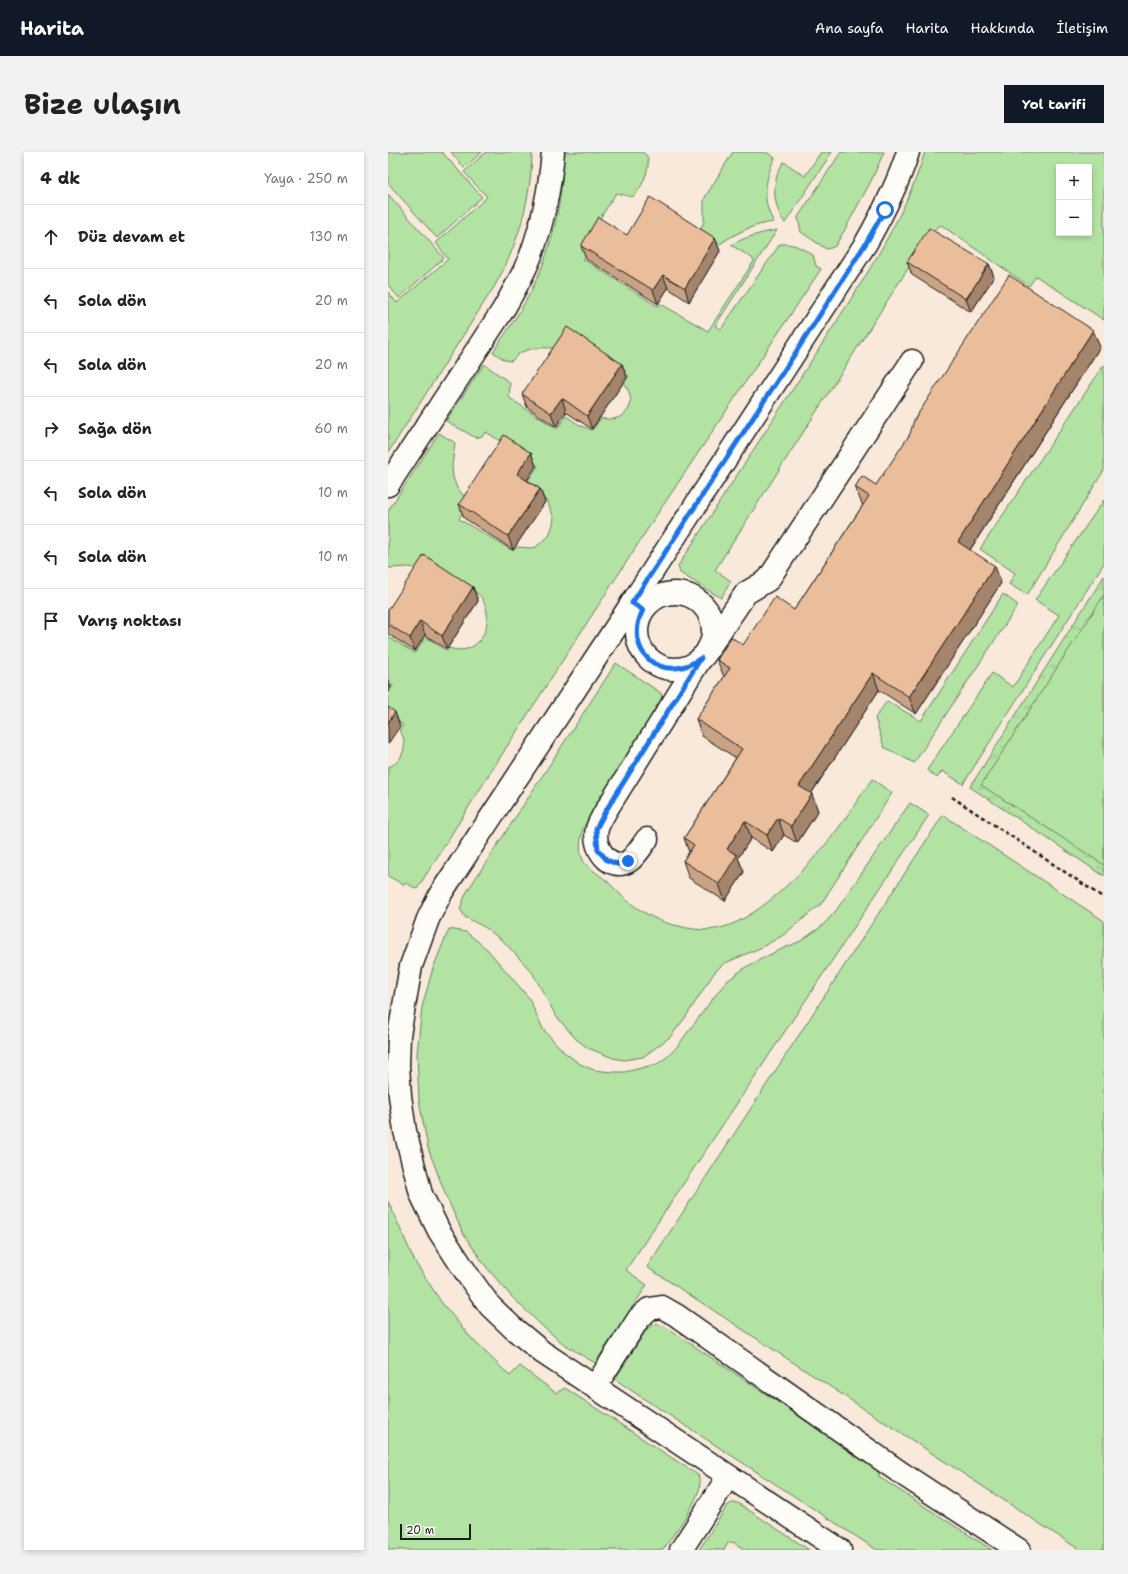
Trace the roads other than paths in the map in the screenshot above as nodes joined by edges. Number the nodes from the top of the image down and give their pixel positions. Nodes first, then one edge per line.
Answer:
1 (553, 152) edge
2 (908, 152) edge
3 (912, 360) dead end
4 (388, 485) edge
5 (637, 606) junction
6 (705, 654) junction
7 (647, 839) dead end
8 (595, 1387) junction
9 (728, 1477) junction
10 (681, 1550) edge
11 (840, 1550) edge
12 (1019, 1550) edge

1 - 4 lane
2 - 5 lane
3 - 6 lane
5 - 6 lane
5 - 6 lane
5 - 8 lane
6 - 7 lane
8 - 9 lane
8 - 12 lane
9 - 10 lane
9 - 11 lane

